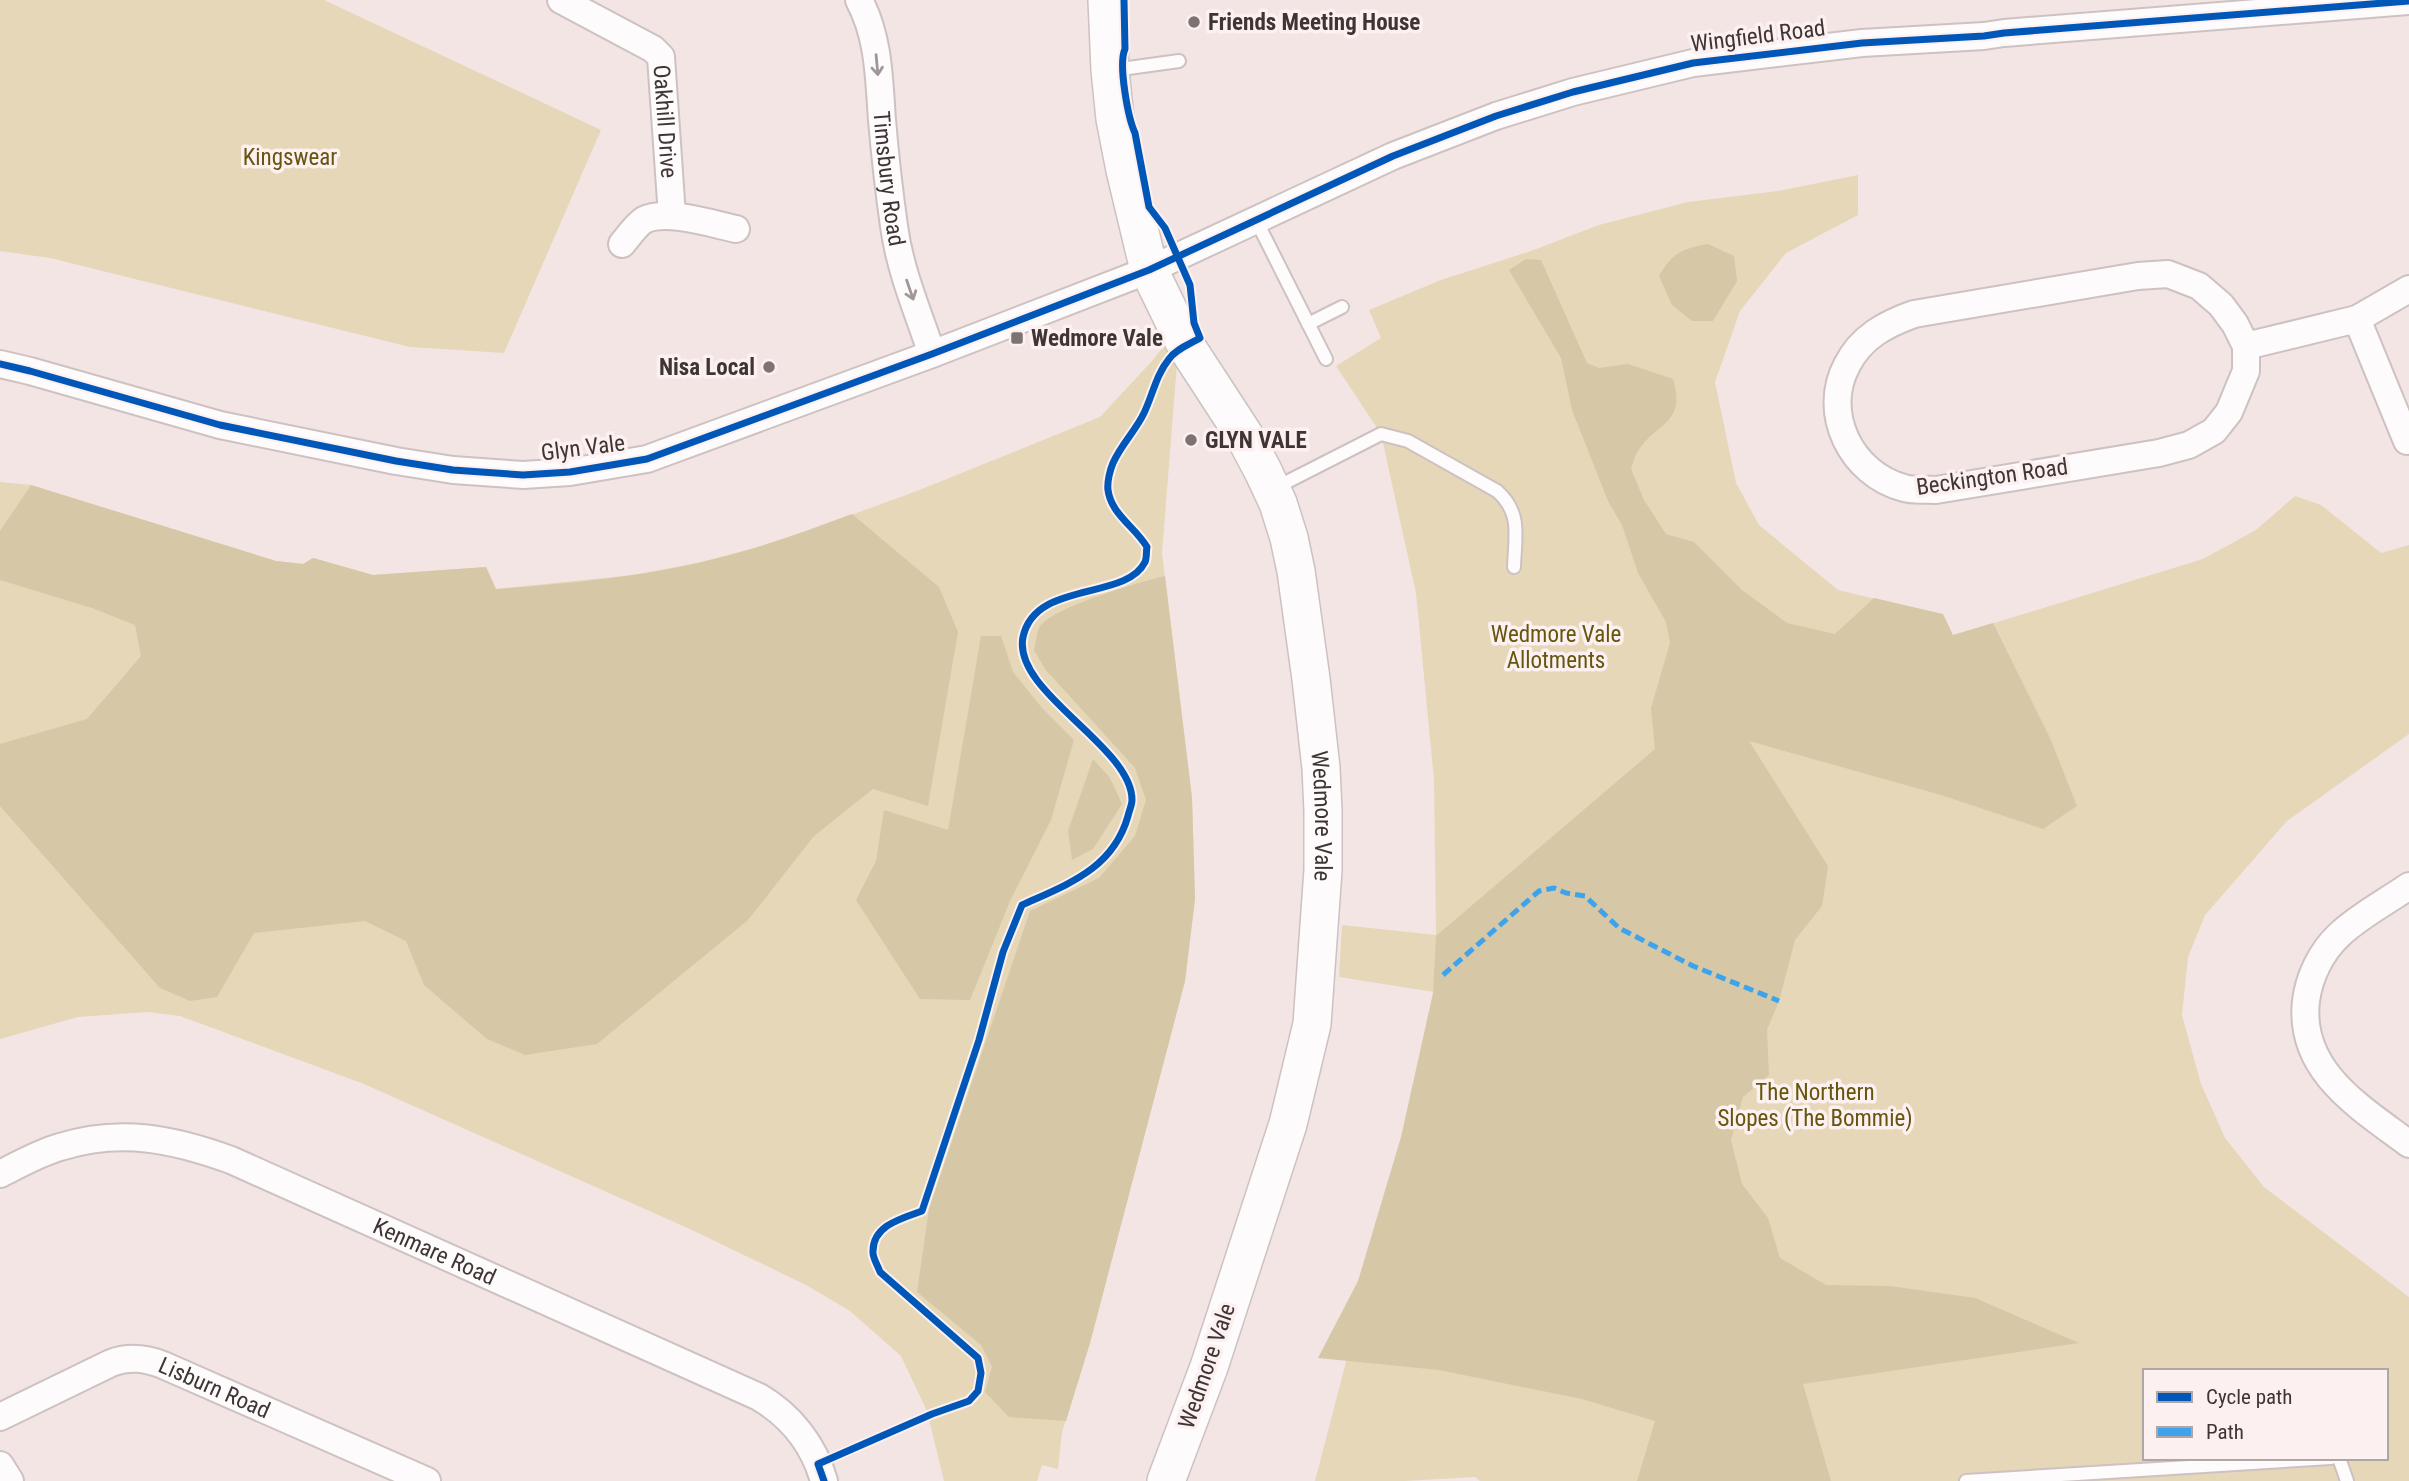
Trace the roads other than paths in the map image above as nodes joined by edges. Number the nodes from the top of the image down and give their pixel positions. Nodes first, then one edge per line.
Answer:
1 (562, 0) edge
2 (859, 0) edge
3 (1107, 0) edge
4 (2409, 1) edge
5 (1179, 61) dead end
6 (1110, 70) junction
7 (672, 216) junction
8 (1256, 220) junction
9 (736, 229) dead end
10 (622, 244) dead end
11 (1149, 270) junction
12 (2409, 289) edge
13 (1342, 307) dead end
14 (2357, 319) junction
15 (1308, 324) junction
16 (2246, 346) junction
17 (932, 354) junction
18 (1326, 359) dead end
19 (0, 364) edge
20 (2407, 442) dead end
21 (1271, 489) junction
22 (1514, 567) dead end
23 (2409, 886) edge
24 (2409, 1144) edge
25 (0, 1174) edge
26 (0, 1417) edge
27 (2299, 1460) edge
28 (2340, 1460) edge
29 (0, 1465) edge
30 (10, 1481) edge
31 (427, 1481) edge
32 (824, 1481) edge
33 (1167, 1481) edge
34 (1966, 1481) edge
35 (2347, 1481) edge

1 - 7 street, Oakhill Drive
2 -> 17 street, Timsbury Road
3 - 6 street, Wedmore Vale
4 - 8 street, Wingfield Road
5 - 6 lane
6 - 11 street, Wedmore Vale
7 - 9 street
7 - 10 street
8 - 11 street, Wingfield Road
8 - 15 lane
11 - 17 street, Glyn Vale
11 - 21 street, Wedmore Vale
12 - 14 street
13 - 15 lane
14 - 16 street
14 - 20 street
15 - 18 lane
16 - 16 street, Beckington Road
17 - 19 street, Glyn Vale
21 - 22 lane
21 - 33 street, Wedmore Vale
23 - 24 street
25 - 32 street, Kenmare Road
26 - 31 street, Lisburn Road
27 - 34 lane
28 - 35 lane
29 - 30 street

